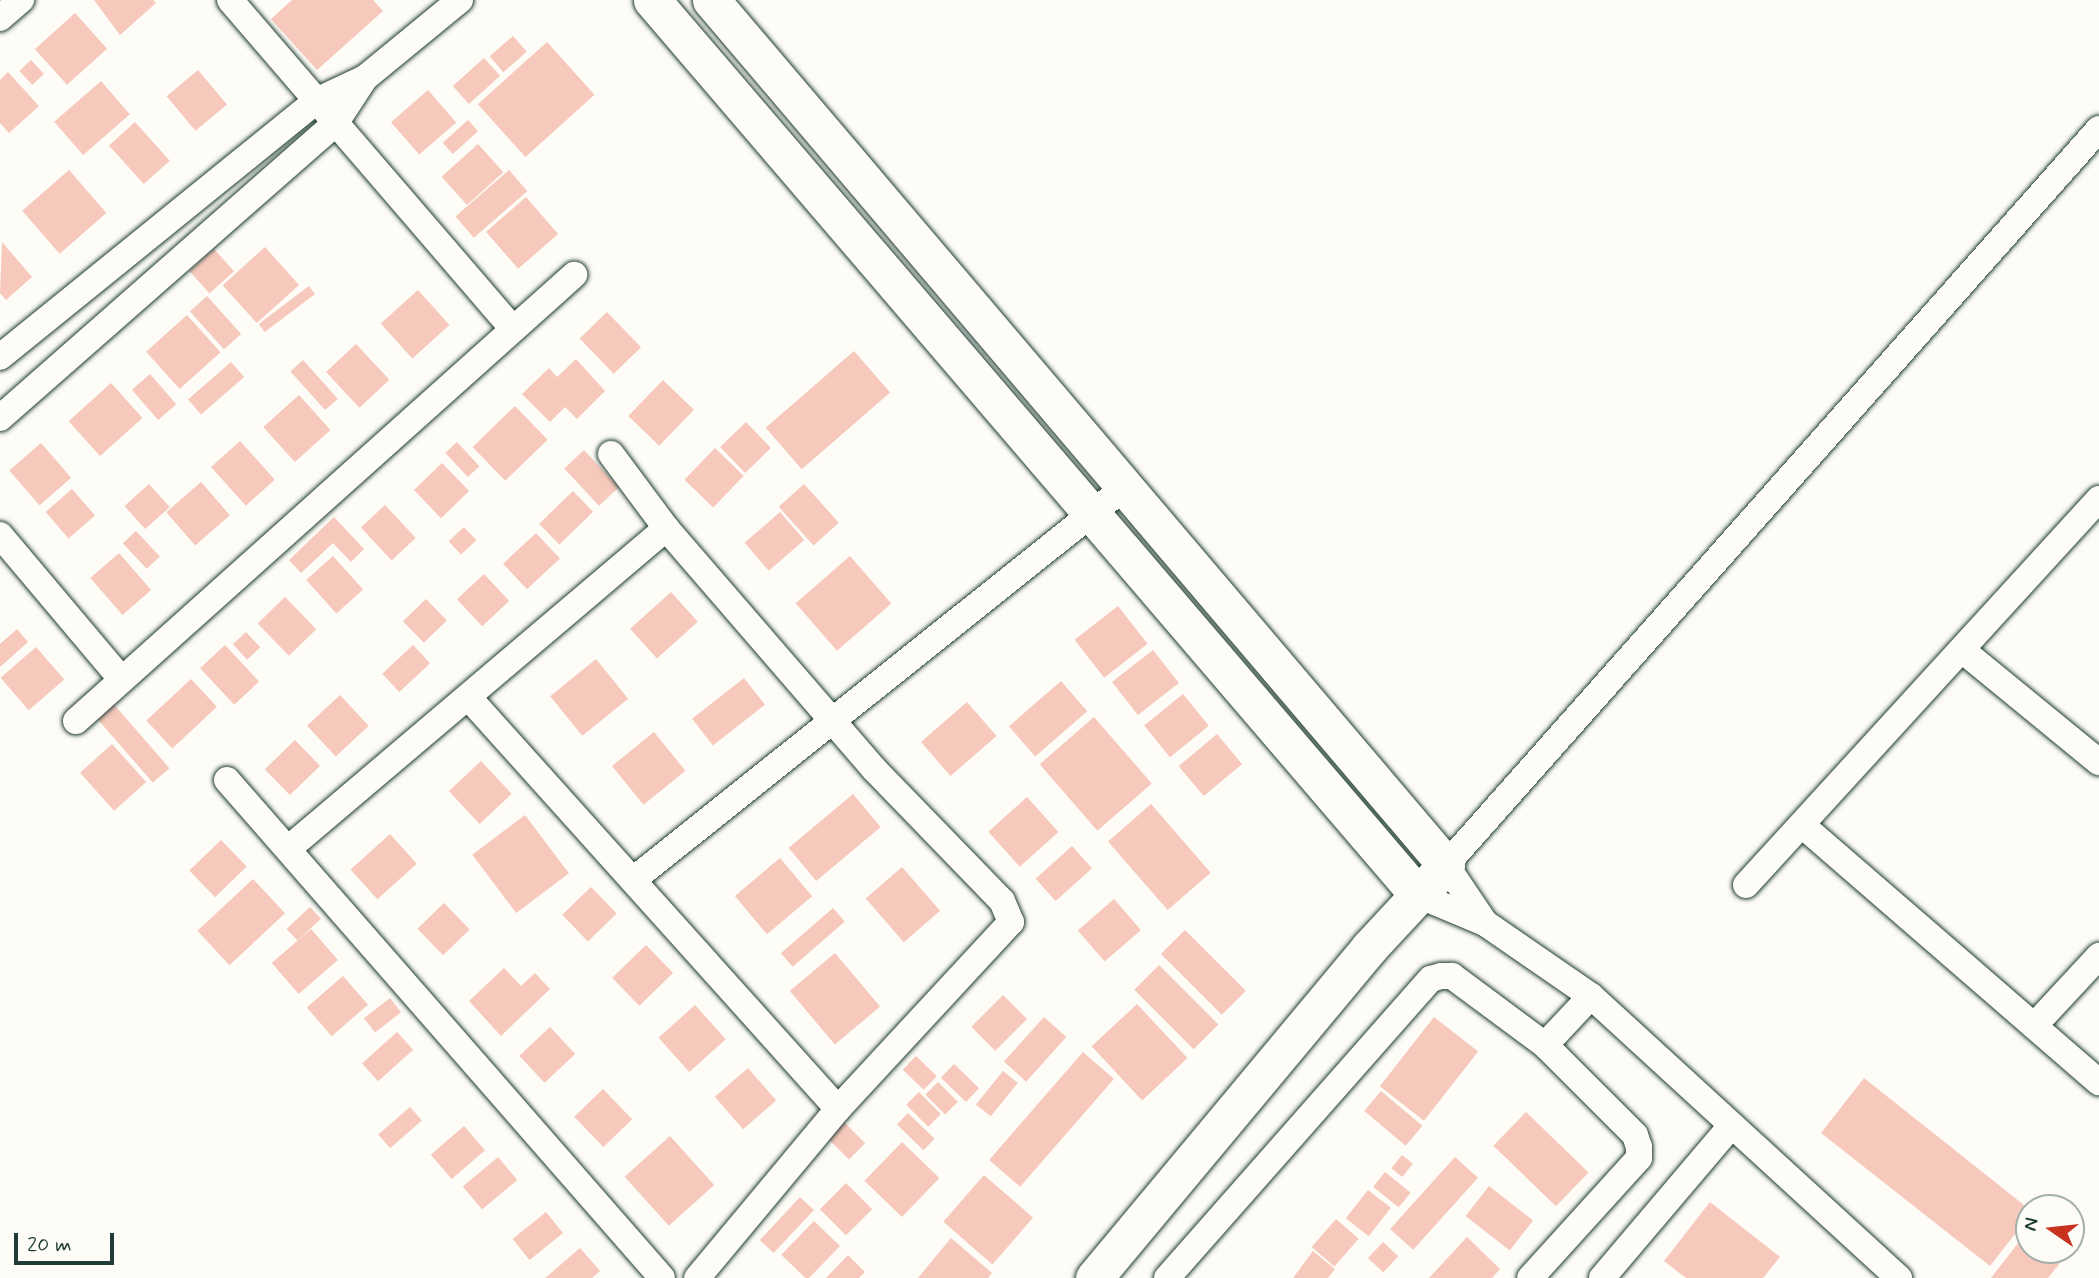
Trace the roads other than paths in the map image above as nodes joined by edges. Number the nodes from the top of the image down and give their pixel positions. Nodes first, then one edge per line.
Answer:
1 (21, 0) edge
2 (230, 0) edge
3 (460, 0) edge
4 (652, 0) edge
5 (711, 0) edge
6 (0, 18) edge
7 (365, 78) junction
8 (316, 102) junction
9 (335, 124) junction
10 (2099, 129) edge
11 (162, 227) junction
12 (186, 259) junction
13 (575, 275) dead end
14 (513, 329) junction
15 (1, 356) edge
16 (29, 392) junction
17 (0, 418) edge
18 (611, 454) dead end
19 (1125, 486) junction
20 (2099, 499) edge
21 (1092, 513) junction
22 (666, 528) junction
23 (0, 535) edge
24 (1962, 650) junction
25 (122, 680) junction
26 (469, 698) junction
27 (832, 718) junction
28 (76, 721) dead end
29 (2099, 762) edge
30 (227, 780) dead end
31 (1802, 825) junction
32 (288, 849) junction
33 (1446, 865) junction
34 (633, 880) junction
35 (1746, 886) dead end
36 (1418, 895) junction
37 (1486, 923) junction
38 (2099, 956) edge
39 (1591, 996) junction
40 (2034, 1026) junction
41 (1545, 1045) junction
42 (2099, 1082) edge
43 (838, 1109) junction
44 (1730, 1127) junction
45 (662, 1278) edge
46 (697, 1278) edge
47 (1094, 1278) edge
48 (1167, 1278) edge
49 (1530, 1278) edge
50 (1602, 1278) edge
51 (1899, 1278) edge

1 - 6 street
2 - 8 street
3 - 7 street
4 - 21 street
5 - 19 street
7 - 8 street
7 - 9 street
8 - 9 street
8 - 11 street
9 - 12 street
9 - 14 street
10 - 33 street
11 - 12 street
11 - 15 street
12 - 16 street
13 - 14 street
14 - 25 street
15 - 16 street
16 - 17 street
18 - 22 street
19 - 21 street
19 - 33 street
20 - 24 street
21 - 27 street
21 - 36 street
22 - 26 street
22 - 27 street
23 - 25 street
24 - 29 street
24 - 31 street
25 - 28 street
26 - 32 street
26 - 34 street
27 - 34 street
27 - 43 street
30 - 32 street
31 - 35 street
31 - 40 street
32 - 45 street
33 - 36 street
33 - 37 street
34 - 43 street
36 - 37 street
36 - 47 street
37 - 39 street
38 - 40 street
39 - 41 street
39 - 44 street
40 - 42 street
41 - 48 street
41 - 49 street
43 - 46 street
44 - 50 street
44 - 51 street

